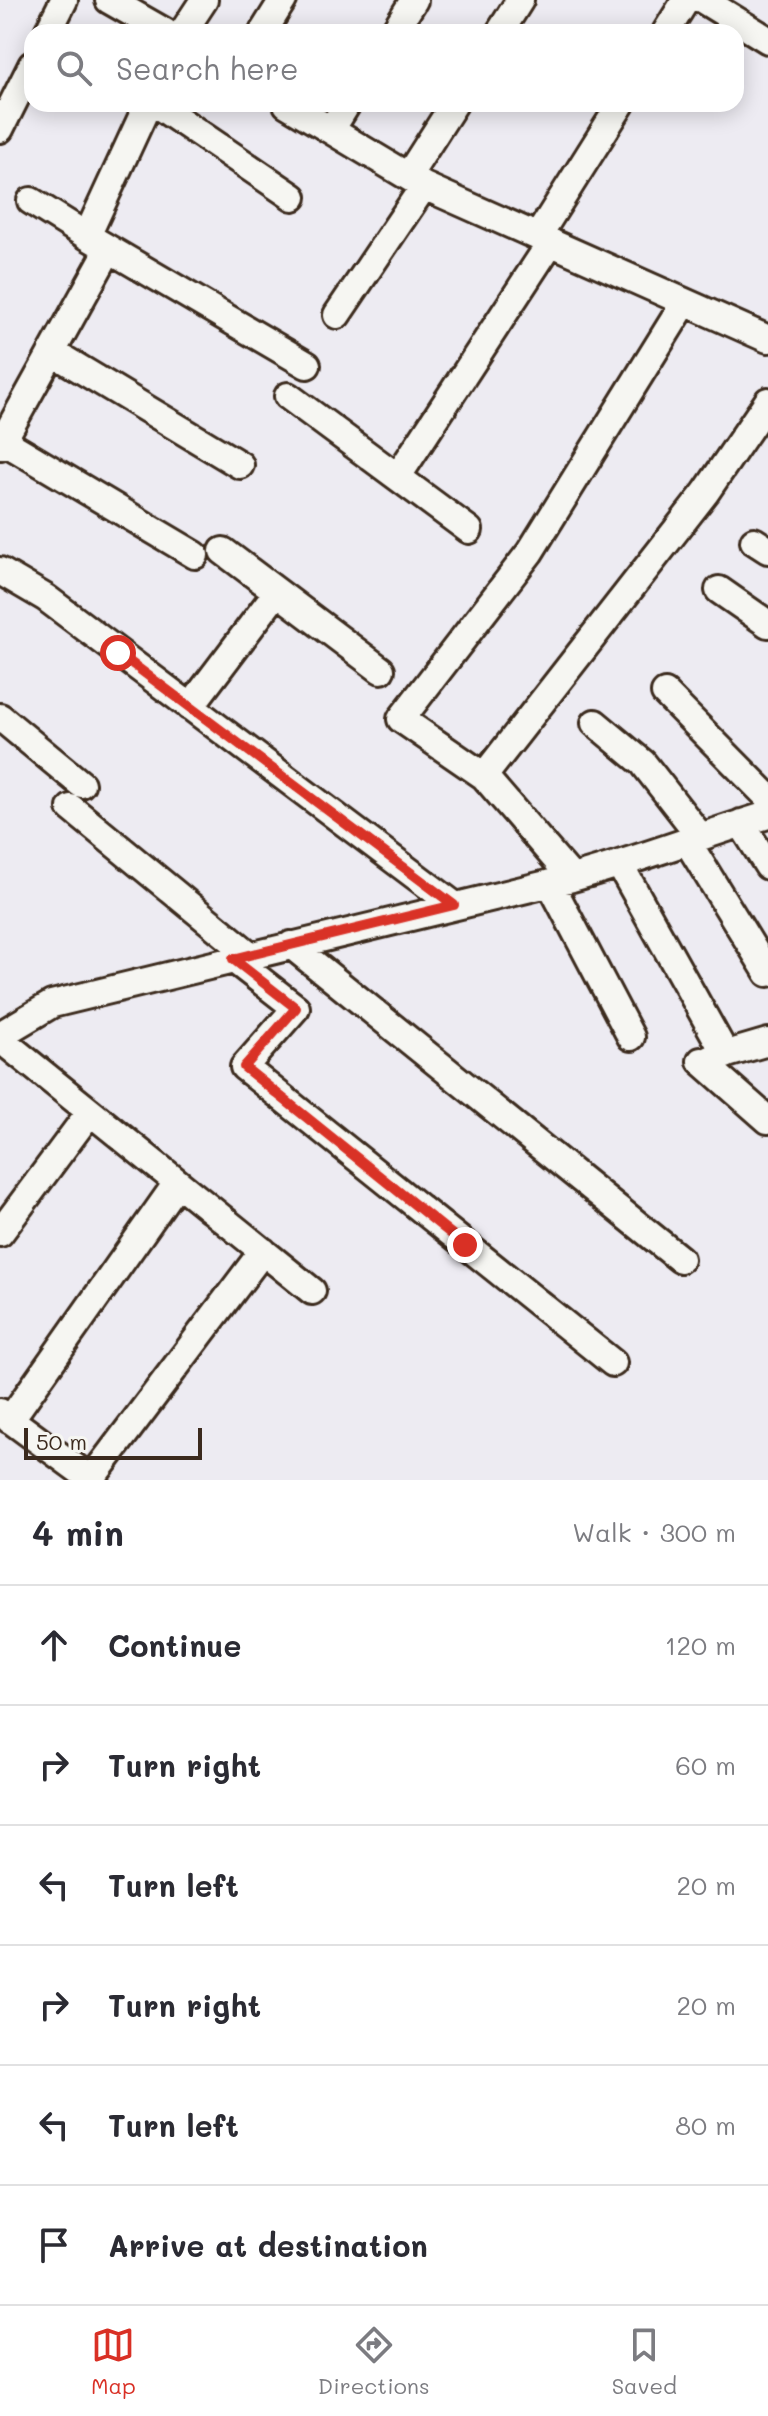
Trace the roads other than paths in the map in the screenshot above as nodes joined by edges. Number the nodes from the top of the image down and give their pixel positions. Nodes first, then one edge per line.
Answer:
1 (64, 0) edge
2 (109, 0) edge
3 (204, 0) edge
4 (283, 0) edge
5 (414, 0) edge
6 (520, 0) edge
7 (686, 0) edge
8 (703, 0) edge
9 (52, 24) edge
10 (151, 24) edge
11 (188, 24) edge
12 (268, 24) edge
13 (399, 24) edge
14 (505, 24) edge
15 (671, 24) edge
16 (742, 24) edge
17 (744, 25) edge
18 (768, 40) edge
19 (24, 81) edge
20 (145, 112) edge
21 (168, 112) edge
22 (301, 112) edge
23 (342, 112) edge
24 (450, 112) edge
25 (616, 112) edge
26 (0, 129) edge
27 (331, 130) junction
28 (416, 181) junction
29 (293, 197) dead end
30 (31, 201) dead end
31 (545, 239) junction
32 (98, 242) junction
33 (685, 302) junction
34 (337, 315) dead end
35 (768, 339) edge
36 (52, 352) junction
37 (307, 365) dead end
38 (288, 396) dead end
39 (768, 401) edge
40 (1, 442) edge
41 (240, 465) dead end
42 (398, 476) junction
43 (469, 530) dead end
44 (223, 551) dead end
45 (195, 555) dead end
46 (0, 571) edge
47 (719, 590) dead end
48 (277, 592) junction
49 (768, 624) edge
50 (381, 670) dead end
51 (665, 693) dead end
52 (190, 707) junction
53 (0, 717) edge
54 (595, 723) dead end
55 (484, 776) junction
56 (81, 784) dead end
57 (768, 797) edge
58 (71, 808) dead end
59 (768, 815) edge
60 (741, 823) junction
61 (693, 838) junction
62 (620, 865) junction
63 (768, 866) edge
64 (561, 880) junction
65 (454, 905) junction
66 (291, 945) junction
67 (241, 957) junction
68 (768, 973) edge
69 (0, 1037) edge
70 (631, 1037) dead end
71 (768, 1042) edge
72 (726, 1055) junction
73 (90, 1112) junction
74 (768, 1120) edge
75 (177, 1183) junction
76 (0, 1233) edge
77 (263, 1251) junction
78 (680, 1259) dead end
79 (312, 1291) dead end
80 (613, 1363) dead end
81 (5, 1416) edge

1 - 9 street
2 - 10 street
3 - 11 street
4 - 12 street
5 - 13 street
6 - 14 street
7 - 15 street
8 - 16 street
17 - 18 street
19 - 26 street
20 - 32 street
21 - 29 street
22 - 27 street
23 - 27 street
24 - 28 street
25 - 31 street
27 - 28 street
28 - 31 street
28 - 34 street
30 - 32 street
31 - 33 street
31 - 42 street
32 - 36 street
32 - 37 street
33 - 35 street
33 - 55 street
36 - 40 street
36 - 41 street
38 - 42 street
39 - 55 street
40 - 45 street
42 - 43 street
44 - 48 street
46 - 52 street
47 - 49 street
48 - 50 street
48 - 52 street
51 - 57 street
52 - 65 street
53 - 56 street
54 - 61 street
55 - 64 street
58 - 67 street
59 - 60 street
60 - 61 street
60 - 63 street
61 - 62 street
61 - 68 street
62 - 64 street
62 - 72 street
64 - 65 street
64 - 70 street
65 - 66 street
66 - 67 street
66 - 78 street
67 - 69 street
67 - 80 street
69 - 73 street
71 - 72 street
72 - 74 street
73 - 75 street
73 - 76 street
75 - 77 street
75 - 81 street
77 - 79 street
77 - 81 street

